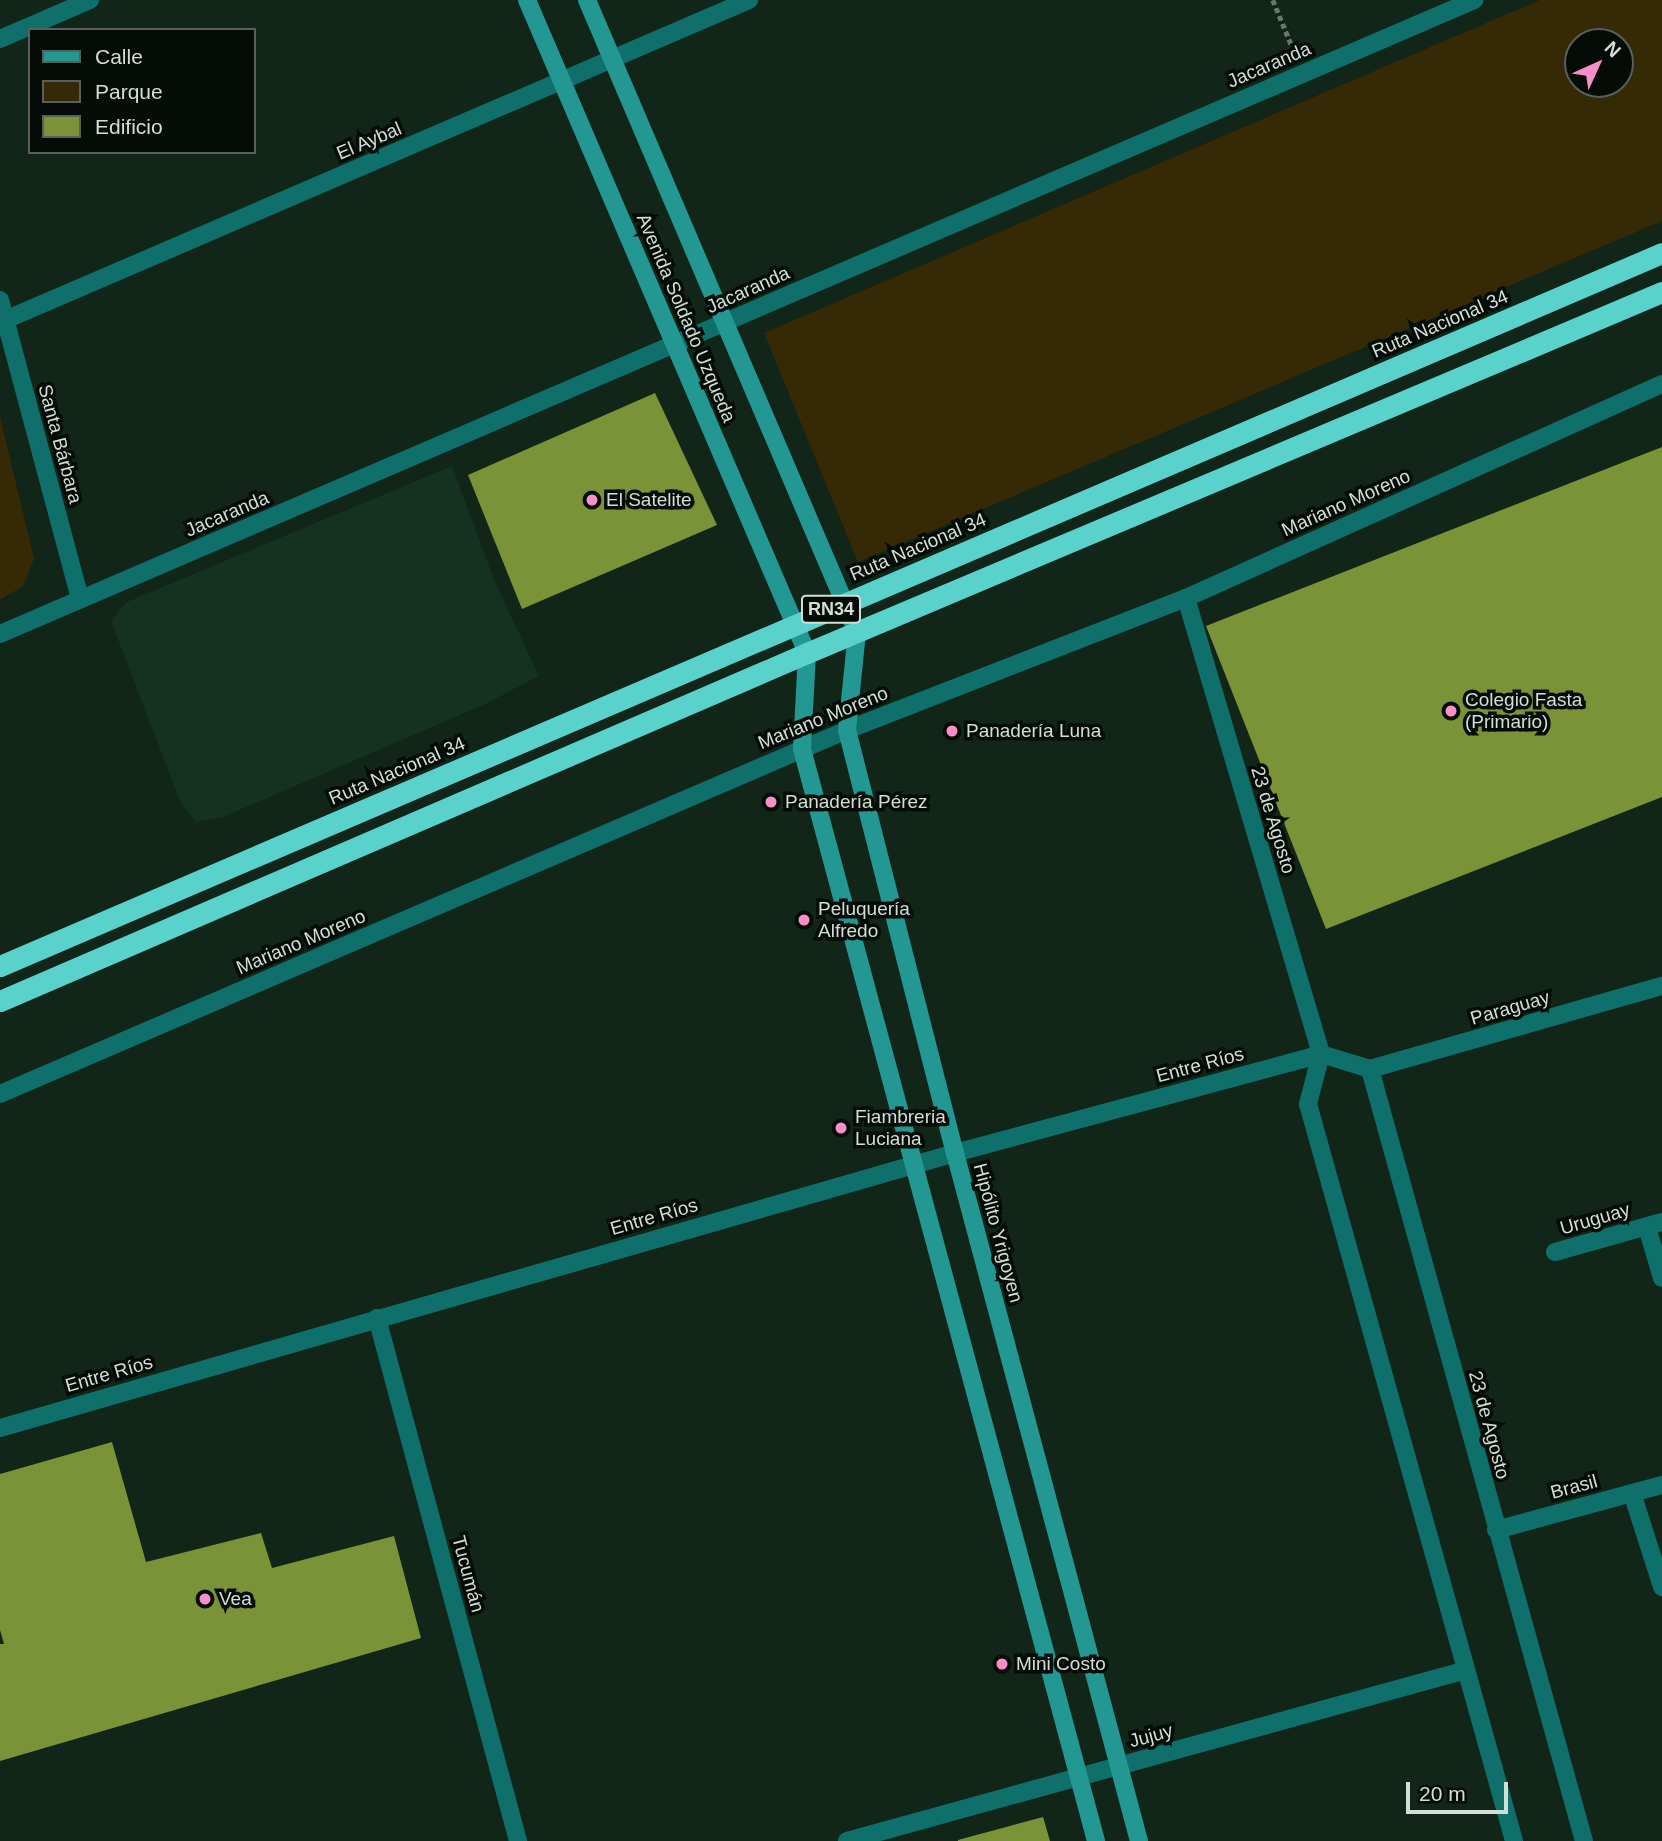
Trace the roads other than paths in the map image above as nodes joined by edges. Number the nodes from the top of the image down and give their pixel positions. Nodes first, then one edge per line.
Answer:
1 (90, 0) edge
2 (527, 0) edge
3 (587, 0) edge
4 (749, 0) edge
5 (1474, 0) edge
6 (0, 39) edge
7 (612, 58) junction
8 (562, 82) junction
9 (1662, 253) edge
10 (1662, 292) edge
11 (0, 300) edge
12 (5, 320) junction
13 (725, 322) junction
14 (675, 345) junction
15 (1662, 384) edge
16 (1186, 598) junction
17 (80, 599) junction
18 (845, 603) junction
19 (795, 625) junction
20 (857, 632) junction
21 (0, 634) edge
22 (807, 653) junction
23 (847, 730) junction
24 (802, 749) junction
25 (0, 966) edge
26 (1662, 986) edge
27 (0, 1001) edge
28 (1321, 1054) junction
29 (1370, 1069) junction
30 (0, 1094) edge
31 (955, 1153) junction
32 (914, 1164) junction
33 (1655, 1224) edge
34 (1555, 1252) dead end
35 (1662, 1278) edge
36 (377, 1318) junction
37 (0, 1427) edge
38 (1662, 1485) edge
39 (1632, 1493) junction
40 (1496, 1530) junction
41 (1662, 1587) edge
42 (1466, 1670) junction
43 (1118, 1766) junction
44 (1079, 1777) junction
45 (518, 1841) edge
46 (847, 1841) edge
47 (1096, 1841) edge
48 (1139, 1841) edge
49 (1514, 1841) edge
50 (1584, 1841) edge

1 - 6 street
2 - 8 street, Avenida Soldado Uzqueda
3 - 7 street, Avenida Soldado Uzqueda
4 - 7 street, El Aybal
5 - 13 street, Jacaranda
7 - 8 street, El Aybal
7 - 13 street, Avenida Soldado Uzqueda
8 - 12 street, El Aybal
8 - 14 street, Avenida Soldado Uzqueda
9 - 18 highway, Ruta Nacional 34 / RN34
10 - 20 highway, RN34
11 - 12 street, Santa Bárbara
12 - 17 street, Santa Bárbara
13 - 14 street, Jacaranda
13 - 18 street, Avenida Soldado Uzqueda
14 - 17 street, Jacaranda
14 - 19 street, Avenida Soldado Uzqueda
15 - 16 street, Mariano Moreno
16 - 23 street, Mariano Moreno
16 - 28 street, 23 de Agosto
17 - 21 street, Jacaranda
18 - 19 highway, Ruta Nacional 34 / RN34
18 - 20 street, Avenida Soldado Uzqueda
19 - 22 street, Avenida Soldado Uzqueda
19 - 25 highway, Ruta Nacional 34 / RN34
20 - 22 highway, RN34
20 - 23 street, Hipólito Yrigoyen
22 - 24 street
22 - 27 highway, RN34
23 - 24 street, Mariano Moreno
23 - 31 street, Hipólito Yrigoyen
24 - 30 street, Mariano Moreno
24 - 32 street
26 - 29 street, Paraguay
28 - 29 street
28 - 31 street, Entre Ríos
28 - 42 street
29 - 40 street, 23 de Agosto
31 - 32 street, Entre Ríos
31 - 43 street, Hipólito Yrigoyen
32 - 36 street, Entre Ríos
32 - 44 street
33 - 34 street, Uruguay
33 - 35 street, Uruguay
36 - 37 street, Entre Ríos
36 - 45 street, Tucumán
38 - 39 street, Brasil
39 - 40 street, Brasil
39 - 41 street
40 - 50 street, 23 de Agosto
42 - 43 street, Jujuy
42 - 49 street
43 - 44 street, Jujuy
43 - 48 street, Hipólito Yrigoyen
44 - 46 street, Jujuy
44 - 47 street

